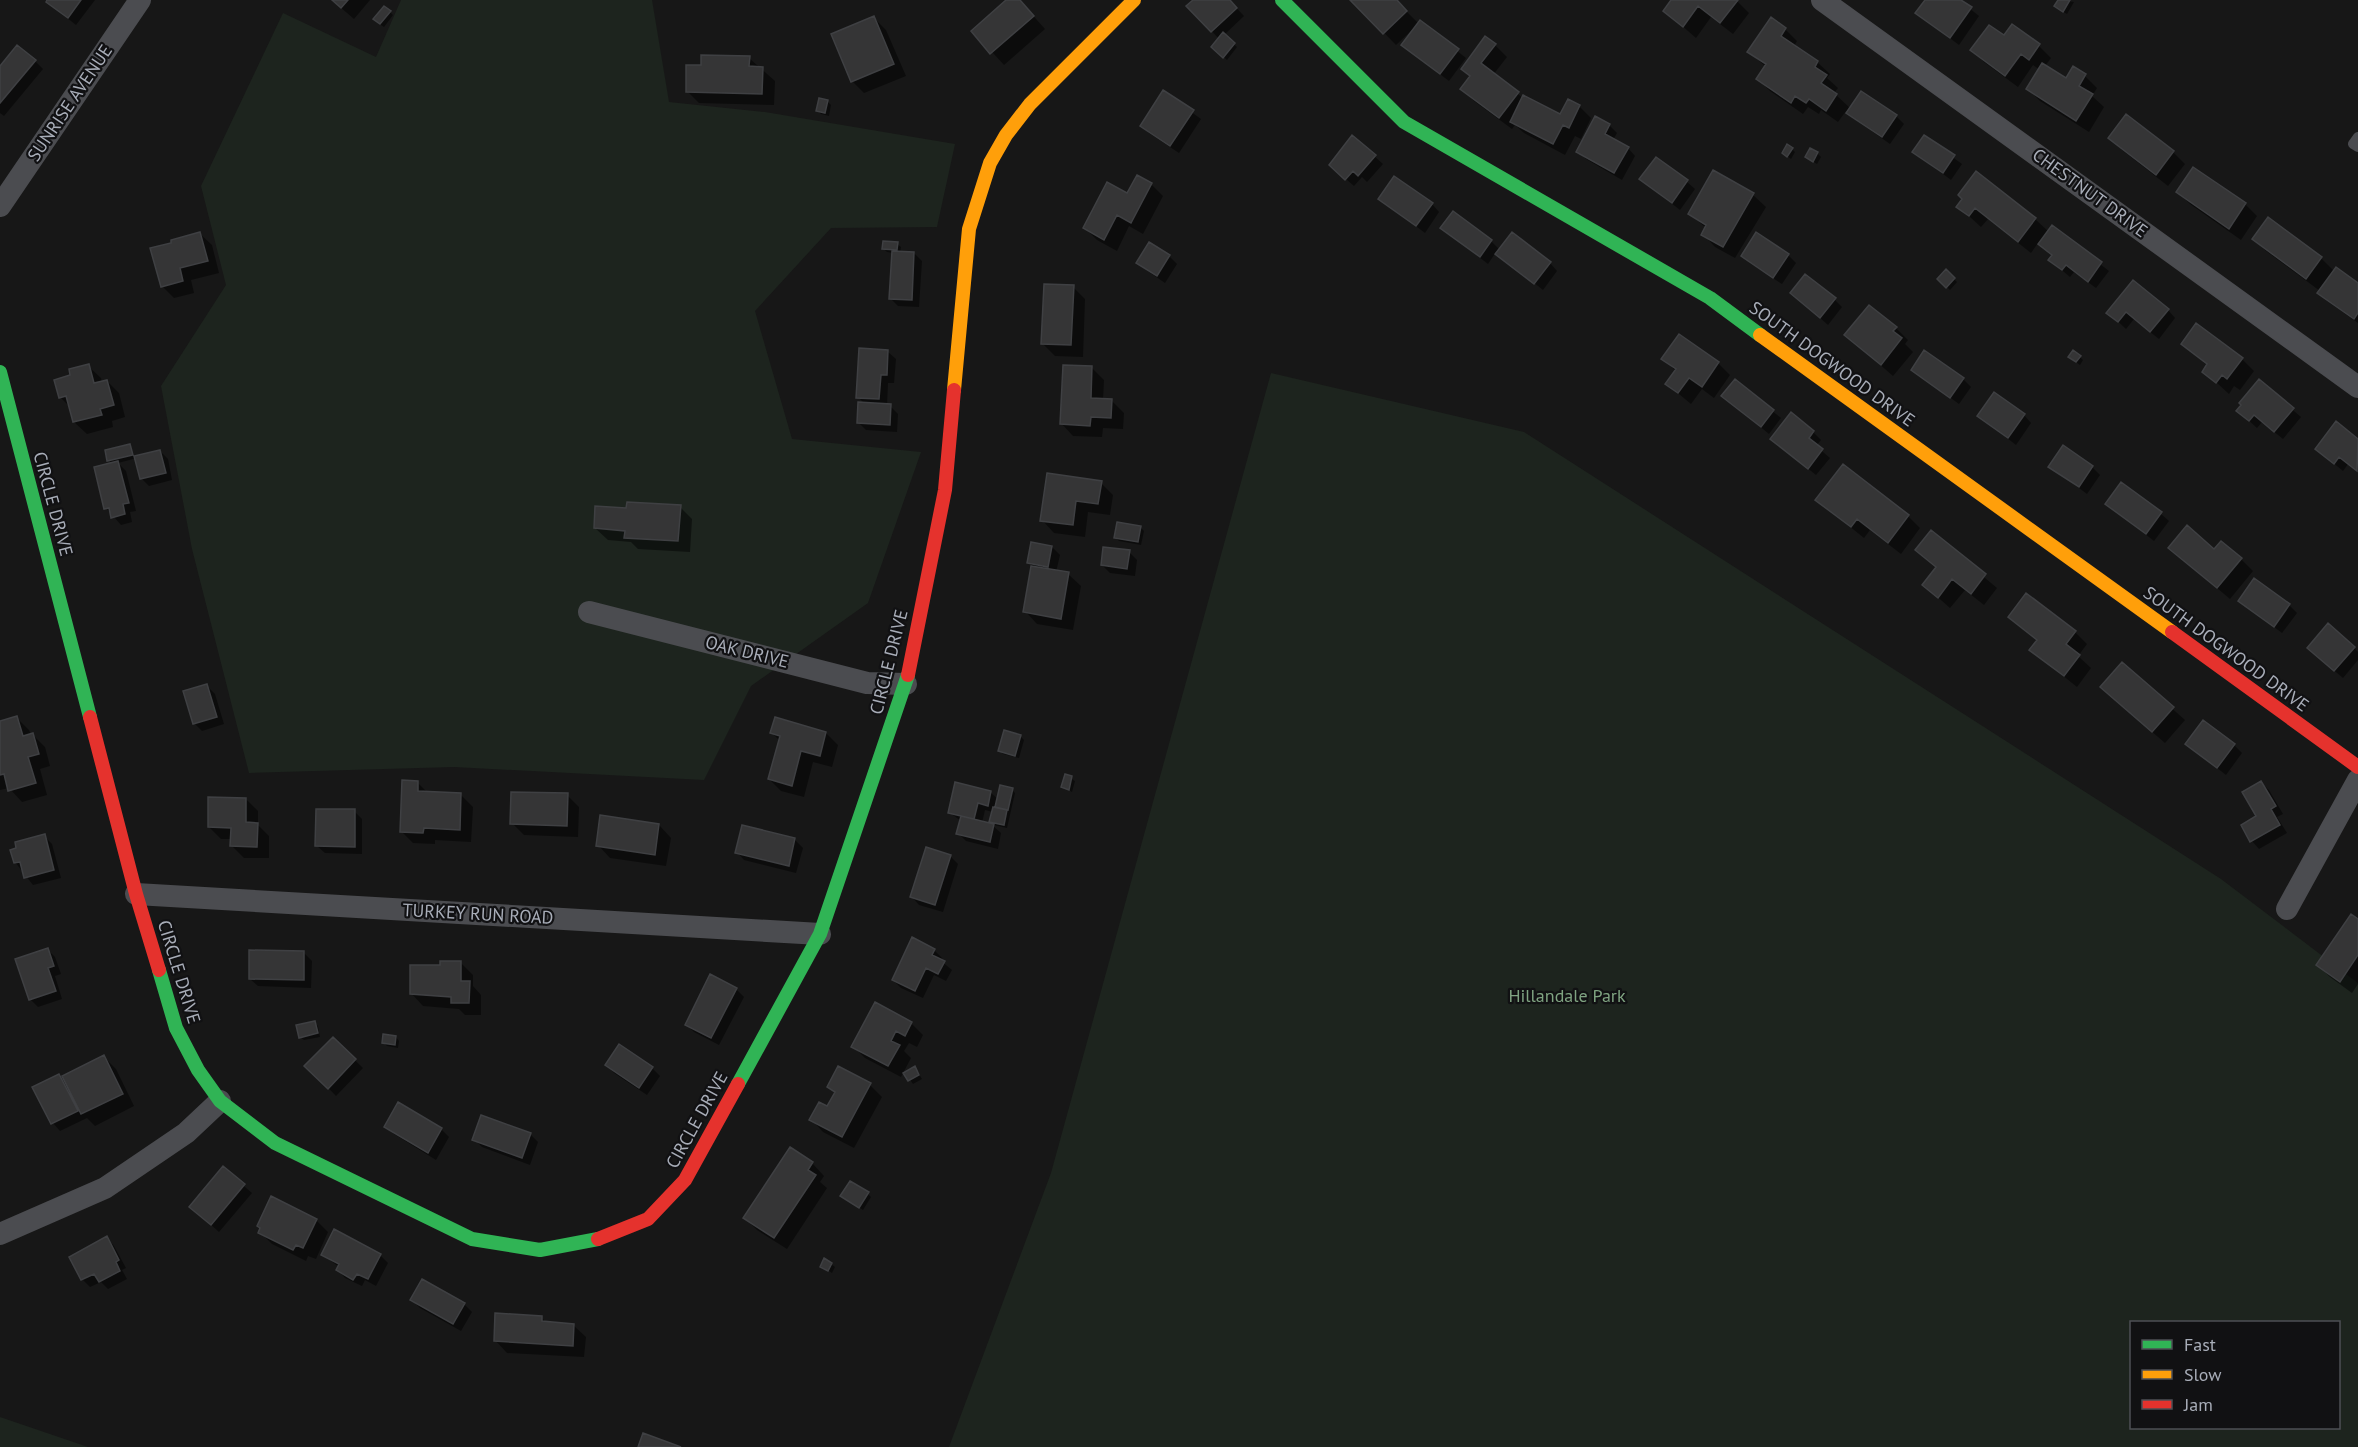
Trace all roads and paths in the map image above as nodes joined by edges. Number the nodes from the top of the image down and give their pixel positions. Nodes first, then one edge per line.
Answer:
1 (140, 0) edge
2 (1134, 0) edge
3 (1282, 0) edge
4 (1822, 0) edge
5 (2358, 137) edge
6 (2358, 147) edge
7 (0, 206) edge
8 (0, 372) edge
9 (2358, 387) edge
10 (589, 612) dead end
11 (906, 684) junction
12 (2358, 766) edge
13 (2358, 780) edge
14 (136, 894) junction
15 (2287, 909) dead end
16 (820, 934) junction
17 (220, 1101) junction
18 (0, 1234) edge

1 - 7 street, SUNRISE AVENUE
2 - 11 street, CIRCLE DRIVE
3 - 12 street, SOUTH DOGWOOD DRIVE
4 - 9 street, CHESTNUT DRIVE
5 - 6 lane
8 - 14 street, CIRCLE DRIVE
10 - 11 street, OAK DRIVE
11 - 16 street, CIRCLE DRIVE
13 - 15 street
14 - 16 street, TURKEY RUN ROAD
14 - 17 street, CIRCLE DRIVE
16 - 17 street, CIRCLE DRIVE
17 - 18 street

